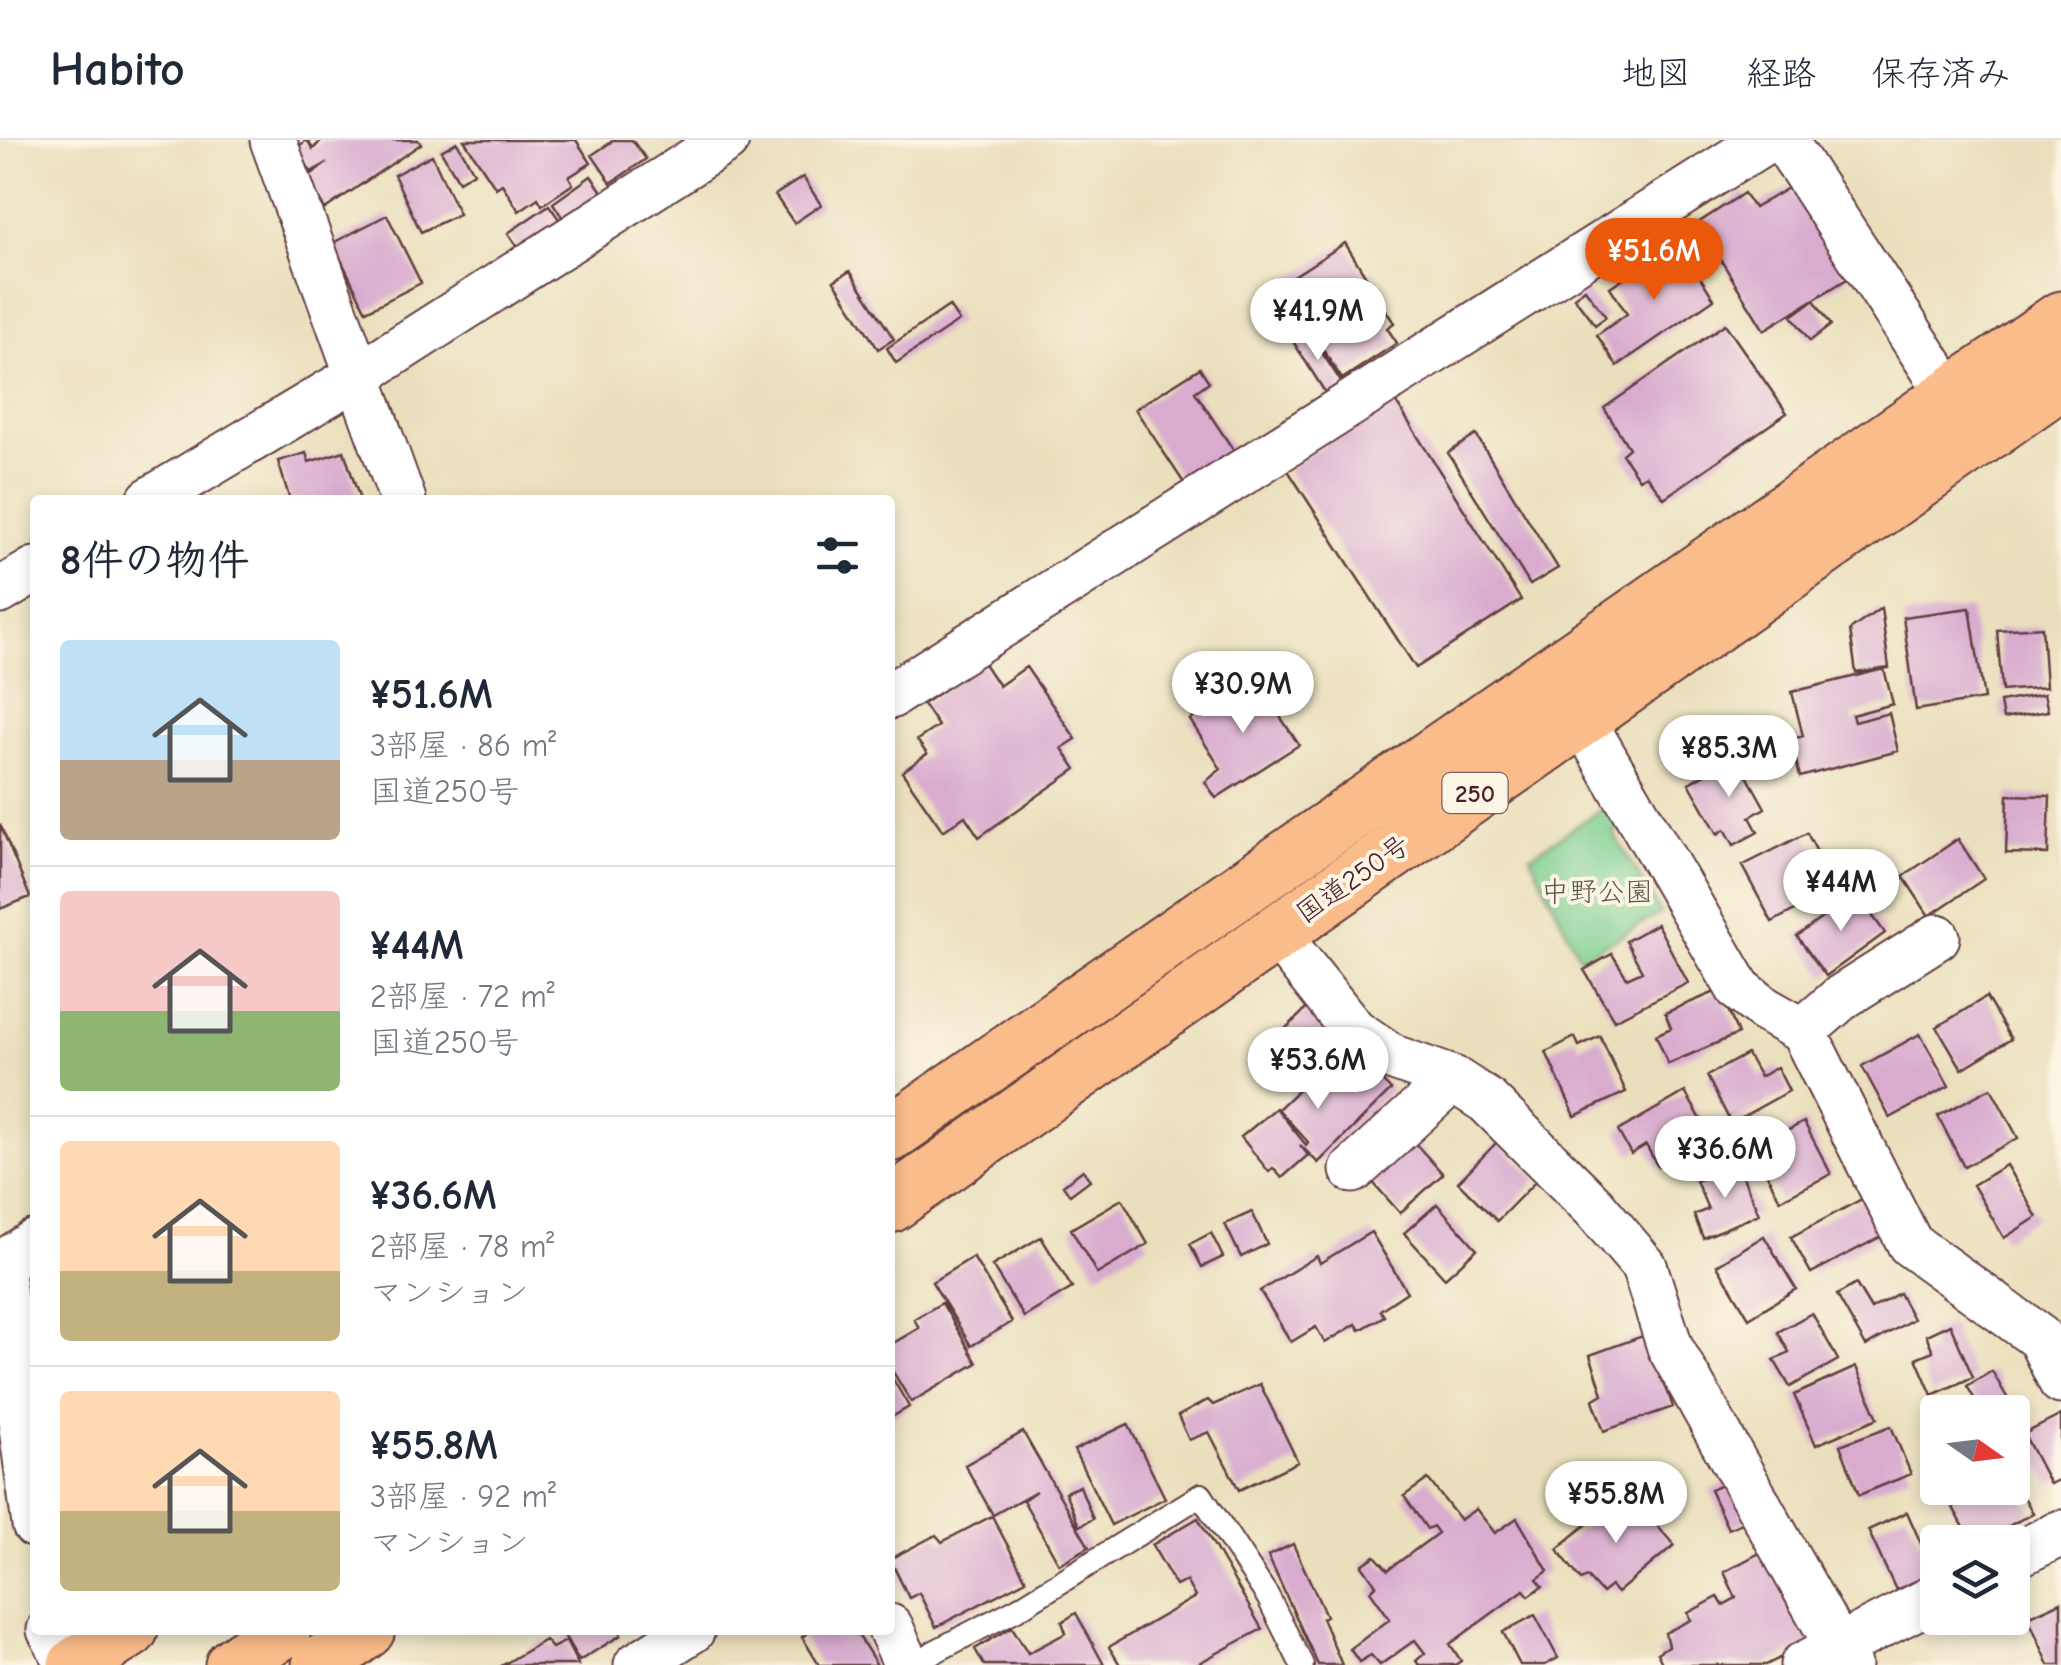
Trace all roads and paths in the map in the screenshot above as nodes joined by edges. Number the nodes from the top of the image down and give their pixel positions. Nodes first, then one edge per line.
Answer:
1 (272, 140) edge
2 (726, 140) edge
3 (1766, 140) edge
4 (1784, 140) edge
5 (2061, 319) edge
6 (358, 375) junction
7 (2061, 380) edge
8 (1951, 396) junction
9 (158, 495) edge
10 (401, 495) edge
11 (30, 573) edge
12 (0, 591) edge
13 (895, 693) edge
14 (1581, 718) junction
15 (1276, 933) junction
16 (1937, 937) dead end
17 (1804, 1031) junction
18 (1453, 1080) junction
19 (895, 1131) edge
20 (1353, 1170) dead end
21 (895, 1201) edge
22 (30, 1245) edge
23 (0, 1265) edge
24 (2061, 1381) edge
25 (30, 1488) edge
26 (2061, 1533) edge
27 (2030, 1549) edge
28 (1920, 1606) edge
29 (53, 1635) edge
30 (122, 1635) edge
31 (276, 1635) edge
32 (360, 1635) edge
33 (684, 1635) edge
34 (894, 1635) edge
35 (1829, 1659) edge
36 (73, 1665) edge
37 (233, 1665) edge
38 (320, 1665) edge
39 (637, 1665) edge
40 (907, 1665) edge
41 (915, 1665) edge
42 (1302, 1665) edge

1 - 6 street
2 - 6 street
3 - 13 street
4 - 8 street
5 - 8 highway, 国道250号 / 250
6 - 9 street
6 - 10 street
7 - 14 highway, 国道250号 / 250
8 - 19 highway, 国道250号 / 250
11 - 12 street
14 - 15 highway, 国道250号 / 250
14 - 17 street
15 - 18 street
15 - 21 highway, 国道250号 / 250
16 - 17 street
17 - 24 street
18 - 20 street
18 - 35 street
22 - 23 street
23 - 25 street
26 - 27 street
28 - 35 street
29 - 36 street
30 - 36 highway
31 - 37 highway
32 - 38 highway
33 - 39 street
34 - 40 street
41 - 42 lane

